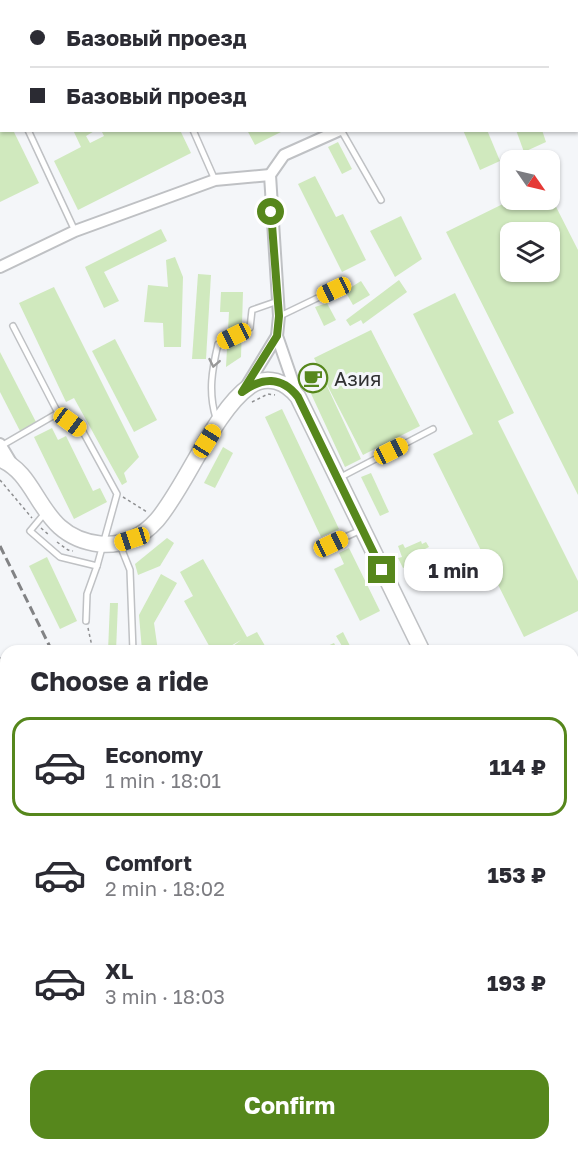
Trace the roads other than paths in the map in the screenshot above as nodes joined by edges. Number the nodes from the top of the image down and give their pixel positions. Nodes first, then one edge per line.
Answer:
1 (29, 132) edge
2 (194, 132) edge
3 (336, 132) edge
4 (341, 132) edge
5 (270, 175) junction
6 (215, 180) junction
7 (381, 200) dead end
8 (75, 231) junction
9 (0, 267) edge
10 (334, 290) dead end
11 (278, 302) junction
12 (279, 316) junction
13 (13, 326) dead end
14 (277, 336) junction
15 (242, 392) junction
16 (298, 397) junction
17 (58, 413) junction
18 (218, 424) junction
19 (433, 429) dead end
20 (3, 452) edge
21 (337, 479) junction
22 (46, 513) junction
23 (362, 529) junction
24 (120, 543) junction
25 (101, 544) junction
26 (319, 549) dead end
27 (97, 566) junction
28 (86, 621) road end
29 (133, 645) edge
30 (419, 645) edge

1 - 8 lane
2 - 6 lane
3 - 5 street
4 - 7 lane
5 - 6 street
5 - 11 street
6 - 8 street
8 - 9 street
10 - 12 lane
11 - 12 street
11 -> 18 lane
12 - 14 street
13 - 17 lane
14 - 15 street
14 - 16 street
15 - 16 street
15 - 18 street
16 - 21 street
17 - 20 lane
17 - 25 lane
18 - 24 street
19 - 21 lane
20 - 22 street
21 - 23 street
22 - 25 street
22 - 27 lane
23 - 26 lane
23 - 30 street
24 - 25 street
24 - 29 lane
25 - 27 lane
27 - 28 lane

